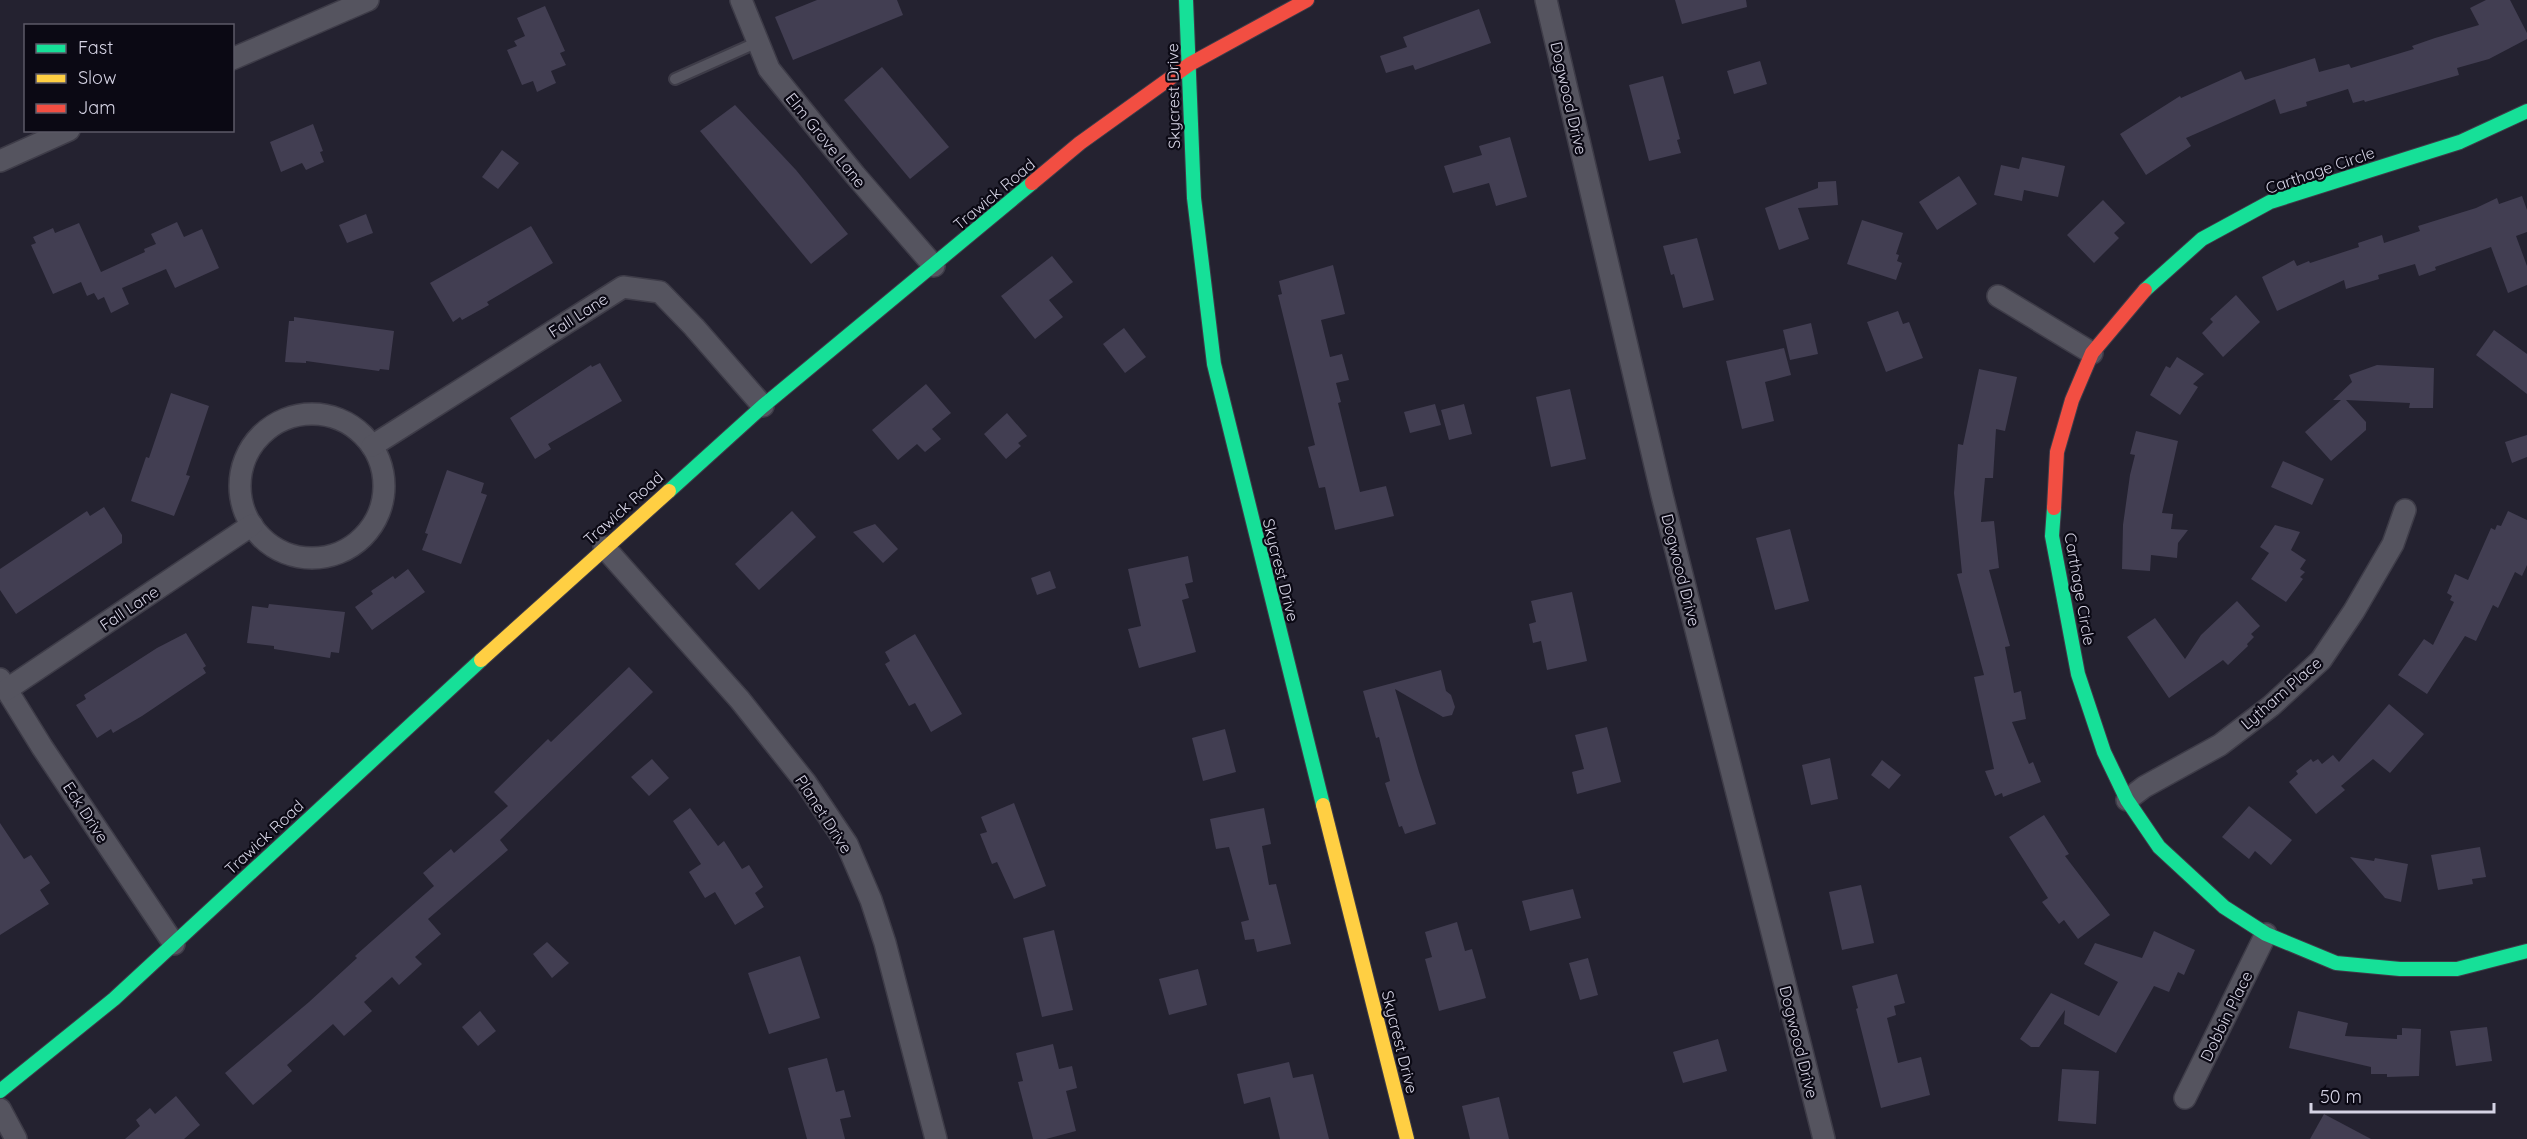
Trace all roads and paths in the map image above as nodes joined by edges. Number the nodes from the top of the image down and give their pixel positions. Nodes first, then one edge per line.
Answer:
1 (368, 0) edge
2 (741, 0) edge
3 (1186, 0) edge
4 (1306, 0) edge
5 (1546, 0) edge
6 (758, 42) junction
7 (234, 58) edge
8 (1190, 64) junction
9 (675, 79) dead end
10 (2527, 111) edge
11 (64, 132) edge
12 (0, 160) edge
13 (934, 266) junction
14 (1998, 296) dead end
15 (2092, 353) junction
16 (763, 406) junction
17 (372, 446) junction
18 (2405, 510) dead end
19 (252, 525) junction
20 (604, 547) junction
21 (3, 685) edge
22 (2127, 800) junction
23 (2266, 934) junction
24 (174, 944) junction
25 (2527, 951) edge
26 (0, 1090) edge
27 (2186, 1098) dead end
28 (0, 1109) edge
29 (16, 1139) edge
30 (936, 1139) edge
31 (1407, 1139) edge
32 (1824, 1139) edge

1 - 7 street
2 - 6 street, Elm Grove Lane
3 - 8 street, Skycrest Drive
4 - 8 street, Trawick Road
5 - 32 street, Dogwood Drive
6 - 9 lane
6 - 13 street, Elm Grove Lane
8 - 13 street, Trawick Road
8 - 31 street, Skycrest Drive
10 - 15 street, Carthage Circle
11 - 12 street
13 - 16 street, Trawick Road
14 - 15 street
15 - 22 street, Carthage Circle
16 - 17 street, Fall Lane
16 - 20 street, Trawick Road
17 - 19 street
17 - 19 street
18 - 22 street, Lytham Place
19 - 21 street, Fall Lane
20 - 24 street, Trawick Road
20 - 30 street, Planet Drive
21 - 24 street, Eck Drive
22 - 23 street, Carthage Circle
23 - 25 street, Carthage Circle
23 - 27 street, Dobbin Place
24 - 26 street, Trawick Road
28 - 29 street

